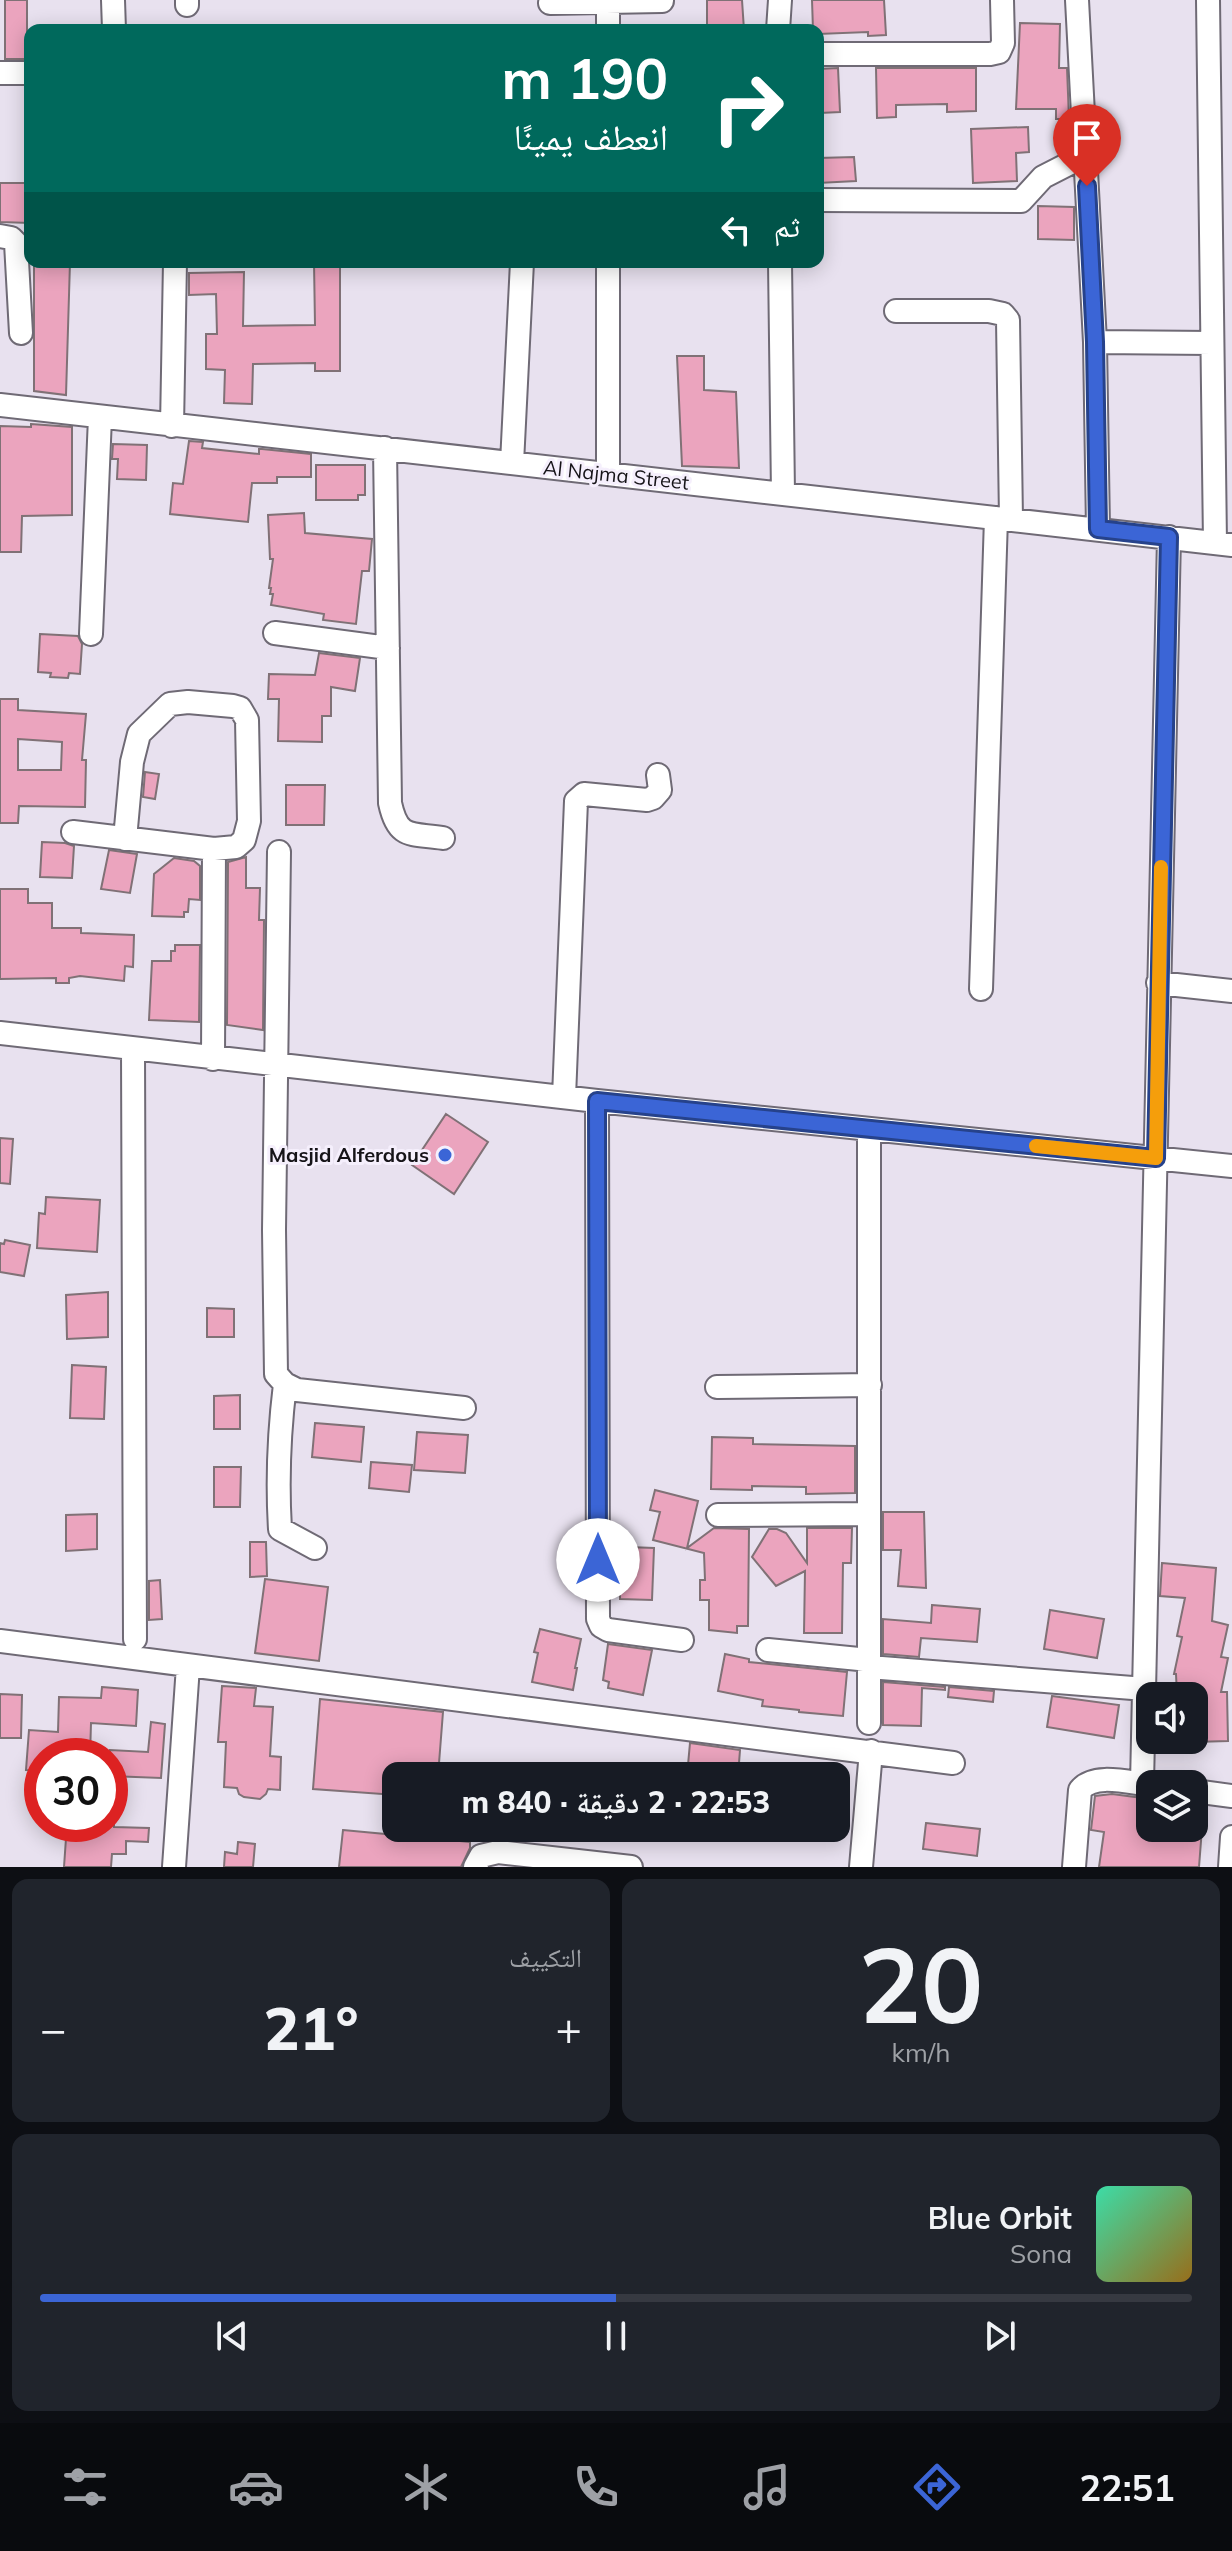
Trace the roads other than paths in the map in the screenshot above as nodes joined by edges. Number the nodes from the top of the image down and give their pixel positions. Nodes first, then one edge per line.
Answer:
1 (113, 0) edge
2 (780, 0) edge
3 (1002, 0) edge
4 (1077, 0) edge
5 (1208, 0) edge
6 (662, 1) edge
7 (550, 3) dead end
8 (608, 3) junction
9 (114, 24) edge
10 (608, 24) edge
11 (778, 24) edge
12 (824, 54) edge
13 (0, 73) edge
14 (24, 73) edge
15 (1086, 155) junction
16 (824, 200) edge
17 (0, 236) edge
18 (175, 268) edge
19 (522, 268) edge
20 (608, 268) edge
21 (780, 268) edge
22 (896, 311) dead end
23 (21, 333) dead end
24 (1095, 342) junction
25 (1212, 343) junction
26 (0, 405) edge
27 (100, 417) junction
28 (172, 426) junction
29 (385, 448) junction
30 (512, 463) junction
31 (608, 474) junction
32 (783, 494) junction
33 (1004, 519) junction
34 (1098, 529) junction
35 (1169, 537) junction
36 (1223, 544) edge
37 (275, 633) dead end
38 (91, 634) dead end
39 (388, 648) junction
40 (658, 775) dead end
41 (73, 832) dead end
42 (443, 838) dead end
43 (125, 839) junction
44 (214, 849) junction
45 (279, 852) dead end
46 (1158, 983) junction
47 (981, 989) dead end
48 (1232, 991) edge
49 (0, 1033) edge
50 (133, 1050) junction
51 (213, 1059) junction
52 (276, 1065) junction
53 (564, 1097) junction
54 (597, 1101) junction
55 (869, 1130) junction
56 (1156, 1158) junction
57 (1232, 1166) edge
58 (285, 1384) junction
59 (870, 1385) junction
60 (717, 1387) dead end
61 (464, 1408) dead end
62 (868, 1514) junction
63 (718, 1515) dead end
64 (315, 1548) dead end
65 (135, 1639) dead end
66 (682, 1640) dead end
67 (0, 1641) edge
68 (768, 1650) dead end
69 (869, 1664) junction
70 (188, 1666) junction
71 (1145, 1682) edge
72 (1136, 1688) edge
73 (869, 1723) dead end
74 (871, 1751) junction
75 (953, 1763) dead end
76 (1136, 1784) edge
77 (1208, 1793) edge
78 (1232, 1796) edge
79 (1232, 1837) edge
80 (518, 1861) edge
81 (558, 1863) edge
82 (174, 1867) edge
83 (475, 1867) edge
84 (631, 1867) edge
85 (863, 1867) edge
86 (1074, 1867) edge
87 (1230, 1867) edge

1 - 9 street
2 - 11 street
3 - 12 street
4 - 15 street
5 - 25 street
6 - 8 street
7 - 8 street
8 - 10 street
13 - 14 street
15 - 16 street
15 - 24 street
17 - 23 street
18 - 28 street
19 - 30 street
20 - 31 street
21 - 32 street
22 - 33 street
24 - 25 street
24 - 34 street
25 - 36 street
26 - 27 street, Al Najma Street
27 - 28 street, Al Najma Street
27 - 38 street
28 - 29 street, Al Najma Street
29 - 30 street, Al Najma Street
29 - 39 street
30 - 31 street, Al Najma Street
31 - 32 street, Al Najma Street
32 - 33 street, Al Najma Street
33 - 34 street, Al Najma Street
33 - 47 street
34 - 35 street, Al Najma Street
35 - 36 street, Al Najma Street
35 - 46 street
37 - 39 street
39 - 42 street
40 - 53 street
41 - 43 street
43 - 44 street
43 - 44 street
44 - 51 street
45 - 52 street
46 - 48 street
46 - 56 street
49 - 50 street
50 - 51 street
50 - 65 street
51 - 52 street
52 - 53 street
52 - 58 street
53 - 54 street
54 - 55 street
54 - 66 street
55 - 56 street
55 - 59 street
56 - 57 street
56 - 71 street
58 - 61 street
58 - 64 street
59 - 60 street
59 - 62 street
62 - 63 street
62 - 69 street
67 - 70 street
68 - 69 street
69 - 72 street
69 - 73 street
70 - 74 street
70 - 82 street
74 - 75 street
74 - 85 street
76 - 86 street
77 - 78 street
79 - 87 street
80 - 81 street
80 - 83 street
81 - 84 street

